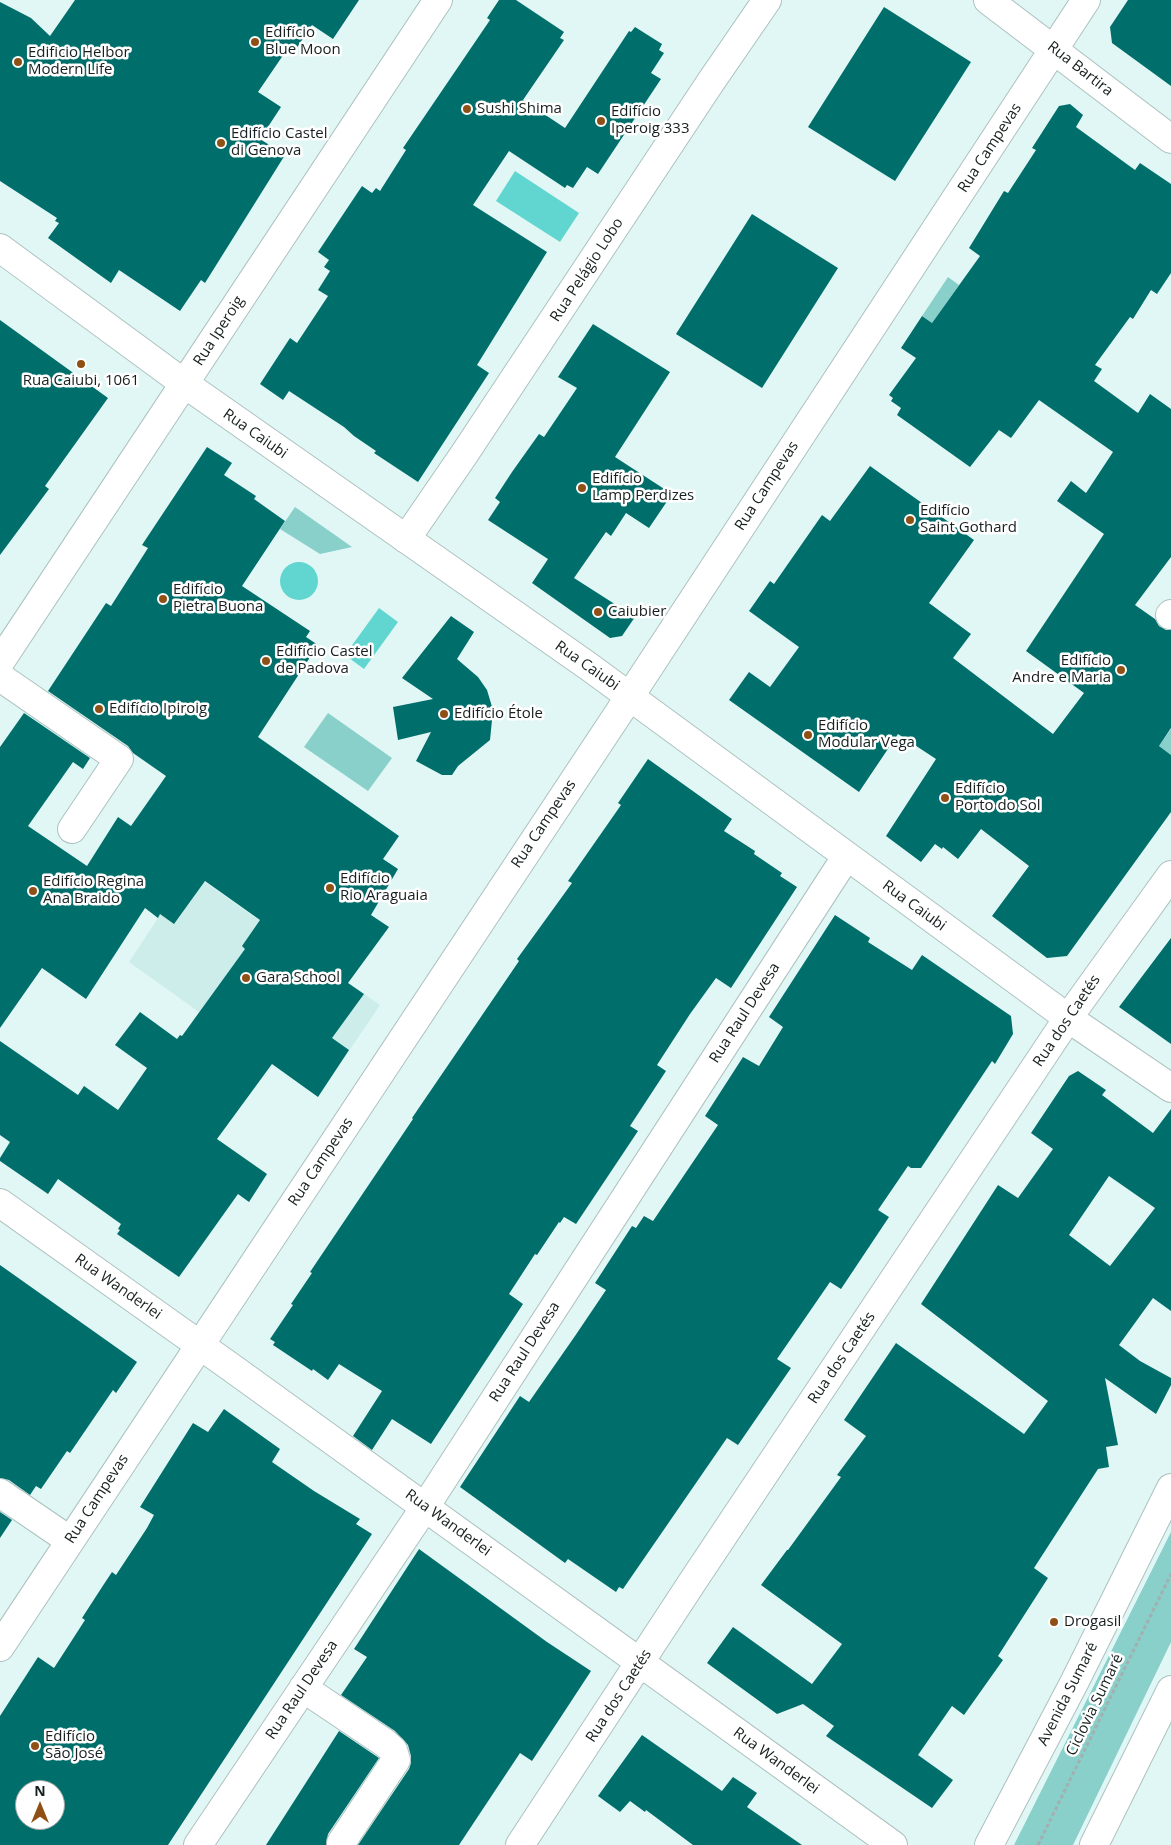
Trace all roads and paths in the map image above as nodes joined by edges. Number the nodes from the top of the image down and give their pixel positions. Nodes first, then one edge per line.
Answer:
1 (438, 0) edge
2 (768, 0) edge
3 (988, 0) edge
4 (1086, 0) edge
5 (1054, 49) junction
6 (1171, 139) edge
7 (0, 248) edge
8 (185, 384) junction
9 (406, 539) junction
10 (0, 662) edge
11 (0, 677) edge
12 (630, 696) junction
13 (72, 829) dead end
14 (846, 857) junction
15 (1171, 875) edge
16 (1068, 1018) junction
17 (1171, 1088) edge
18 (0, 1204) edge
19 (199, 1344) junction
20 (1171, 1488) edge
21 (0, 1493) edge
22 (425, 1506) junction
23 (70, 1540) junction
24 (1171, 1574) edge
25 (0, 1647) edge
26 (640, 1664) junction
27 (303, 1688) junction
28 (1171, 1690) edge
29 (341, 1843) dead end
30 (198, 1845) edge
31 (520, 1845) edge
32 (893, 1845) edge
33 (990, 1845) edge
34 (1038, 1845) edge
35 (1094, 1845) edge

1 - 8 street, Rua Iperoig
2 - 9 street, Rua Pelágio Lobo
3 - 5 street, Rua Bartira
4 - 5 street, Rua Campevas
5 - 6 street, Rua Bartira
5 - 12 street, Rua Campevas
7 - 8 street, Rua Caiubi
8 - 9 street, Rua Caiubi
8 - 10 street, Rua Iperoig
9 - 12 street, Rua Caiubi
11 - 13 street
12 - 14 street, Rua Caiubi
12 - 19 street, Rua Campevas
14 - 16 street, Rua Caiubi
14 - 22 street, Rua Raul Devesa
15 - 16 street, Rua dos Caetés
16 - 17 street, Rua Caiubi
16 - 26 street, Rua dos Caetés
18 - 19 street, Rua Wanderlei
19 - 22 street, Rua Wanderlei
19 - 23 street, Rua Campevas
20 - 33 street, Avenida Sumaré
21 - 23 street
22 - 26 street, Rua Wanderlei
22 - 27 street, Rua Raul Devesa
23 - 25 street, Rua Campevas
24 - 34 path, Ciclovia Sumaré
26 - 31 street, Rua dos Caetés
26 - 32 street, Rua Wanderlei
27 - 29 street
27 - 30 street, Rua Raul Devesa
28 - 35 street

